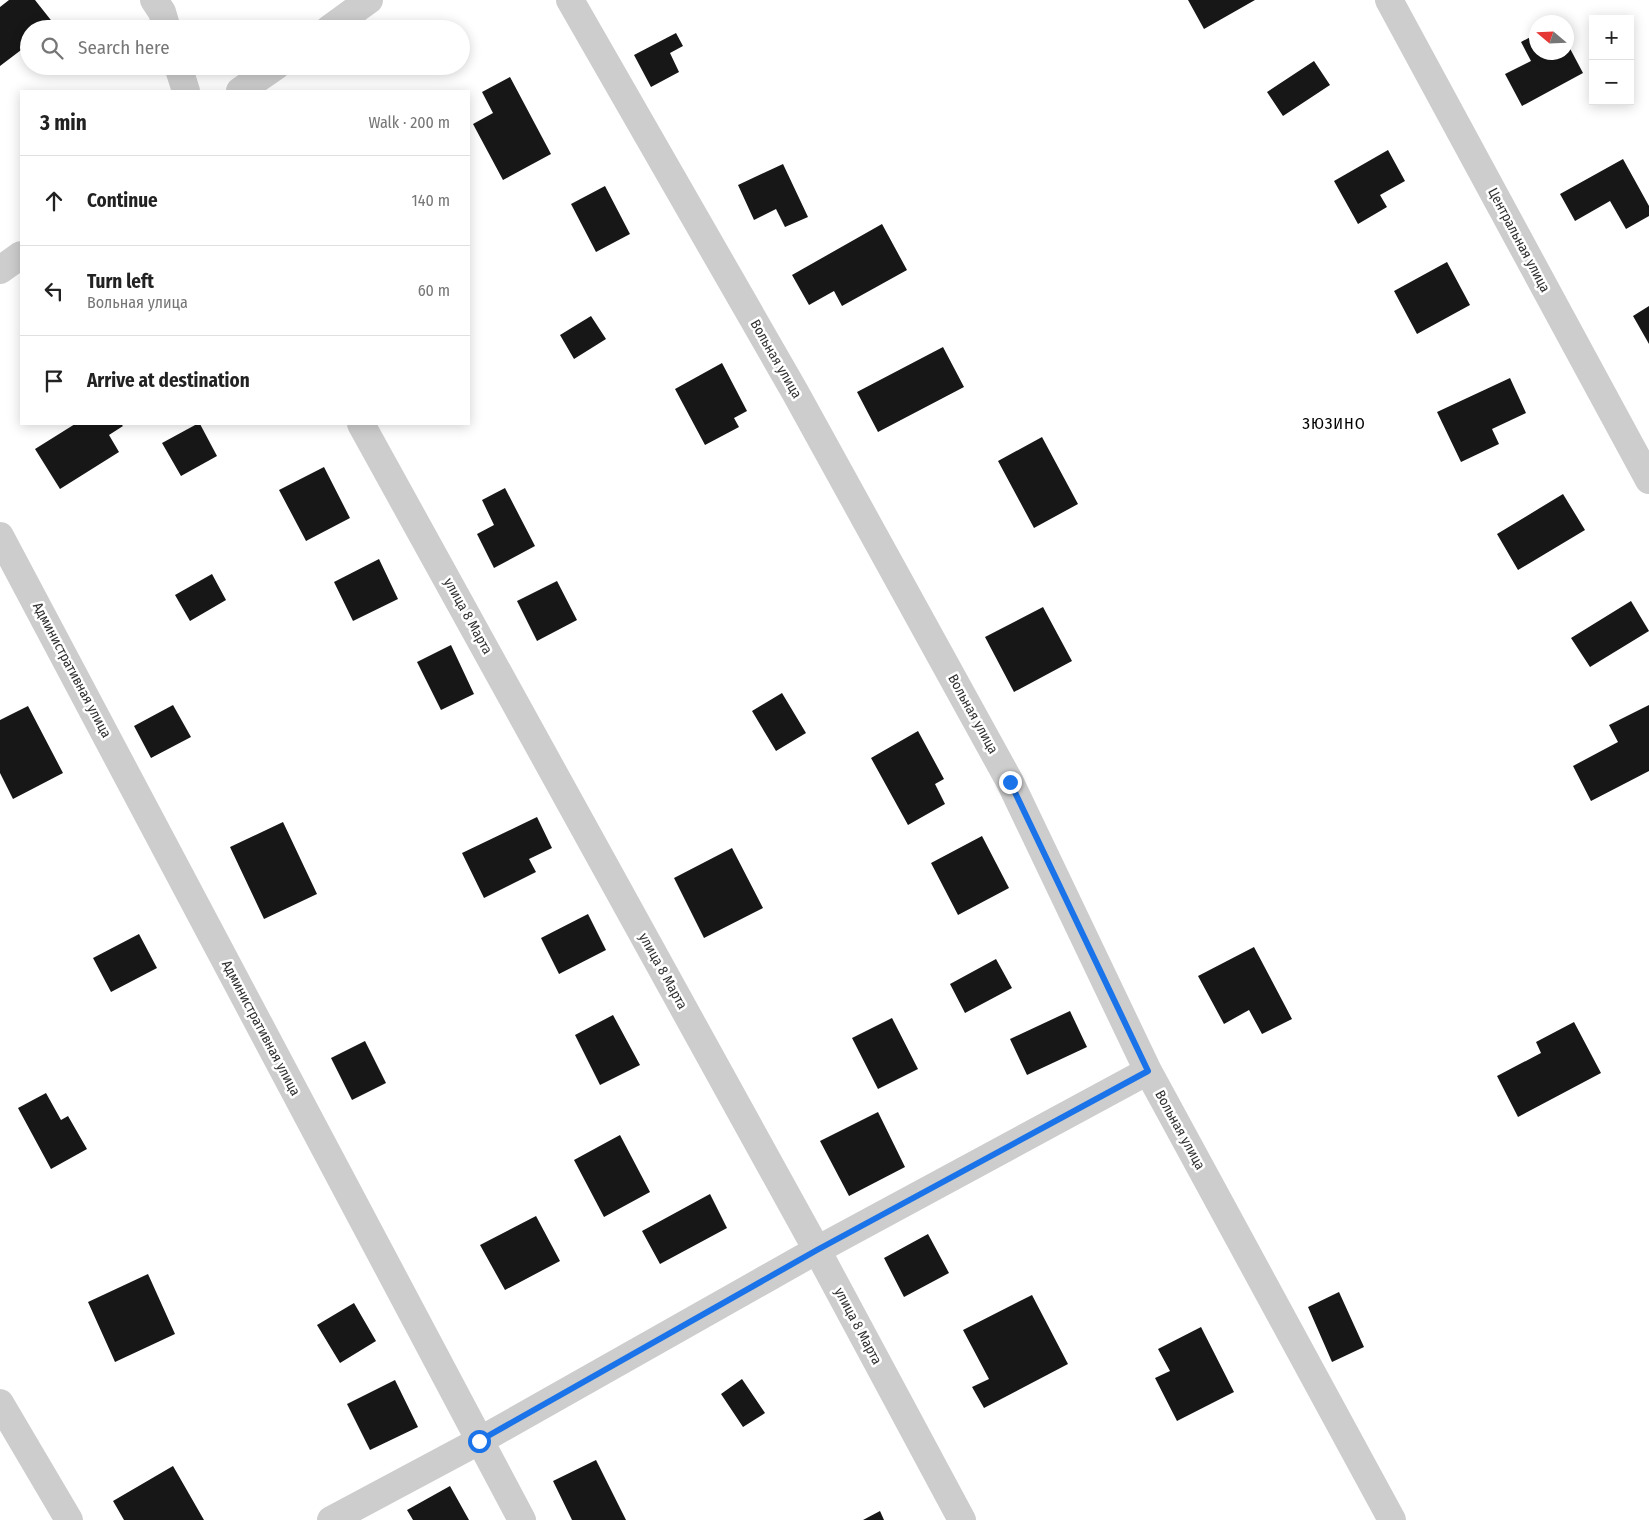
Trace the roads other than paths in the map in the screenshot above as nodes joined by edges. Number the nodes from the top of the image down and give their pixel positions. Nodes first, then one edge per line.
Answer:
1 (154, 0) edge
2 (369, 0) edge
3 (570, 0) edge
4 (1389, 0) edge
5 (164, 20) edge
6 (341, 20) edge
7 (181, 75) edge
8 (263, 75) edge
9 (186, 90) edge
10 (241, 90) edge
11 (20, 256) edge
12 (0, 270) edge
13 (362, 425) edge
14 (1649, 480) edge
15 (0, 536) edge
16 (1148, 1071) junction
17 (817, 1250) junction
18 (0, 1403) edge
19 (479, 1441) junction
20 (69, 1520) edge
21 (331, 1520) edge
22 (522, 1520) edge
23 (962, 1520) edge
24 (1392, 1520) edge

1 - 5 street
2 - 6 street
3 - 16 street, Вольная улица
4 - 14 street, Центральная улица
7 - 9 street
8 - 10 street
11 - 12 street
13 - 17 street, улица 8 Марта
15 - 19 street, Административная улица
16 - 17 street
16 - 24 street, Вольная улица
17 - 19 street
17 - 23 street, улица 8 Марта
18 - 20 street
19 - 21 street
19 - 22 street, Административная улица

